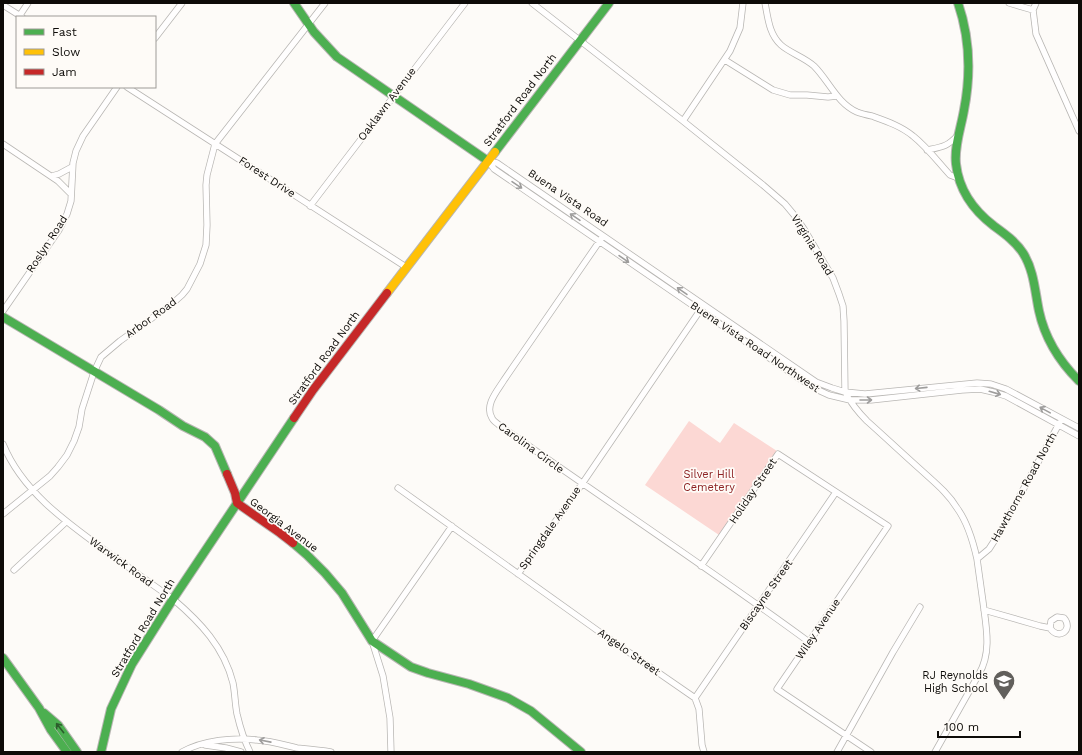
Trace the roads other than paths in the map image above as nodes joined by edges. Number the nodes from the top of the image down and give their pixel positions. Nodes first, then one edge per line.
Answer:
1 (28, 3) edge
2 (182, 3) edge
3 (294, 3) edge
4 (325, 3) edge
5 (465, 3) edge
6 (532, 3) edge
7 (609, 3) edge
8 (743, 3) edge
9 (765, 3) edge
10 (958, 3) edge
11 (1009, 3) edge
12 (1036, 3) edge
13 (3, 5) edge
14 (1032, 10) junction
15 (21, 16) edge
16 (308, 25) junction
17 (156, 37) edge
18 (580, 40) junction
19 (725, 60) junction
20 (116, 88) edge
21 (129, 88) edge
22 (393, 96) junction
23 (837, 96) junction
24 (683, 121) junction
25 (1079, 131) edge
26 (960, 133) junction
27 (3, 144) edge
28 (215, 144) junction
29 (927, 150) junction
30 (488, 161) junction
31 (72, 167) junction
32 (52, 176) junction
33 (958, 178) junction
34 (71, 194) junction
35 (310, 206) junction
36 (602, 239) junction
37 (406, 267) junction
38 (702, 308) junction
39 (3, 311) edge
40 (3, 316) edge
41 (94, 372) junction
42 (1079, 381) edge
43 (846, 392) junction
44 (850, 400) junction
45 (1062, 419) junction
46 (1059, 425) junction
47 (1079, 428) edge
48 (1079, 436) edge
49 (3, 444) edge
50 (582, 484) junction
51 (398, 488) dead end
52 (33, 490) junction
53 (836, 492) junction
54 (236, 503) junction
55 (3, 514) edge
56 (66, 522) junction
57 (452, 526) junction
58 (978, 559) junction
59 (701, 566) junction
60 (14, 570) dead end
61 (518, 574) junction
62 (172, 599) junction
63 (759, 605) junction
64 (920, 607) dead end
65 (984, 610) junction
66 (1050, 628) dead end
67 (372, 641) junction
68 (809, 642) junction
69 (3, 658) edge
70 (695, 698) junction
71 (39, 708) junction
72 (846, 735) junction
73 (244, 738) junction
74 (102, 743) junction
75 (199, 744) junction
76 (67, 752) edge
77 (78, 752) edge
78 (92, 752) edge
79 (101, 752) edge
80 (182, 752) edge
81 (241, 752) edge
82 (250, 752) edge
83 (331, 752) edge
84 (391, 752) edge
85 (581, 752) edge
86 (704, 752) edge
87 (837, 752) edge
88 (871, 752) edge
89 (935, 752) edge

1 - 15 street
2 - 17 street
3 - 16 street, Buena Vista Road
4 - 16 street, Arbor Road
5 - 22 street, Oaklawn Avenue
6 - 18 street, Virginia Road
7 - 18 street, Stratford Road North
8 - 19 street
9 - 23 street
10 - 26 street
11 - 14 street
12 - 14 street
13 - 15 street
14 - 25 street
16 - 22 street, Buena Vista Road
16 - 28 street, Arbor Road
18 - 24 street, Virginia Road
18 - 30 street, Stratford Road North
19 - 23 street
19 - 24 street
20 - 31 street, Roslyn Road
21 - 28 street, Forest Drive
22 - 30 street, Buena Vista Road
22 - 35 street, Oaklawn Avenue
23 - 29 street
24 - 43 street, Virginia Road
26 - 29 street
26 - 33 street
27 - 32 street
28 - 35 street, Forest Drive
28 - 41 street, Arbor Road
29 - 33 street
30 - 36 street, Buena Vista Road
30 - 37 street, Stratford Road North
31 - 32 street
31 - 34 street, Roslyn Road
32 - 34 street
33 - 42 street
34 - 39 street, Roslyn Road
35 - 37 street, Forest Drive
36 - 38 street, Buena Vista Road
36 - 50 street, Carolina Circle
37 - 54 street, Stratford Road North
38 - 43 street, Buena Vista Road
38 - 44 street, Buena Vista Road Northwest
38 - 50 street, Springdale Avenue
40 - 41 street, Georgia Avenue
41 - 52 street, Arbor Road
41 - 54 street, Georgia Avenue
43 - 44 street, Virginia Road
45 -> 43 street
44 -> 46 street, Buena Vista Road Northwest
44 - 58 street, Virginia Road
45 - 46 street, Hawthorne Road North
45 - 47 street
46 - 48 street, Buena Vista Road Northwest
46 - 58 street, Hawthorne Road North
49 - 52 street, Warwick Road
50 - 59 street, Carolina Circle
50 - 61 street, Springdale Avenue
51 - 57 street, Springdale Avenue
52 - 55 street, Arbor Road
52 - 56 street, Warwick Road
53 - 59 street, Holiday Street
53 - 63 street, Biscayne Street
53 - 68 street, Wiley Avenue
54 - 62 street, Stratford Road North
54 - 67 street, Georgia Avenue
56 - 60 street
56 - 62 street, Warwick Road
57 - 61 street, Springdale Avenue
57 - 67 street
58 - 65 street
59 - 63 street, Carolina Circle
61 - 70 street, Angelo Street
62 - 73 street, Warwick Road
62 - 74 street, Stratford Road North
63 - 68 street, Carolina Circle
63 - 70 street, Biscayne Street
64 - 72 street
65 - 66 street
65 - 89 street
67 - 84 street
67 - 85 street, Georgia Avenue
68 - 72 street, Wiley Avenue
69 - 71 street
70 - 86 street
71 - 76 street
77 -> 71 street
72 - 87 street
72 - 88 street, Wiley Avenue
73 - 75 street
73 - 82 street, Warwick Road
83 -> 73 street
74 - 78 street
74 - 79 street, Stratford Road North
75 - 80 street
75 - 81 street

